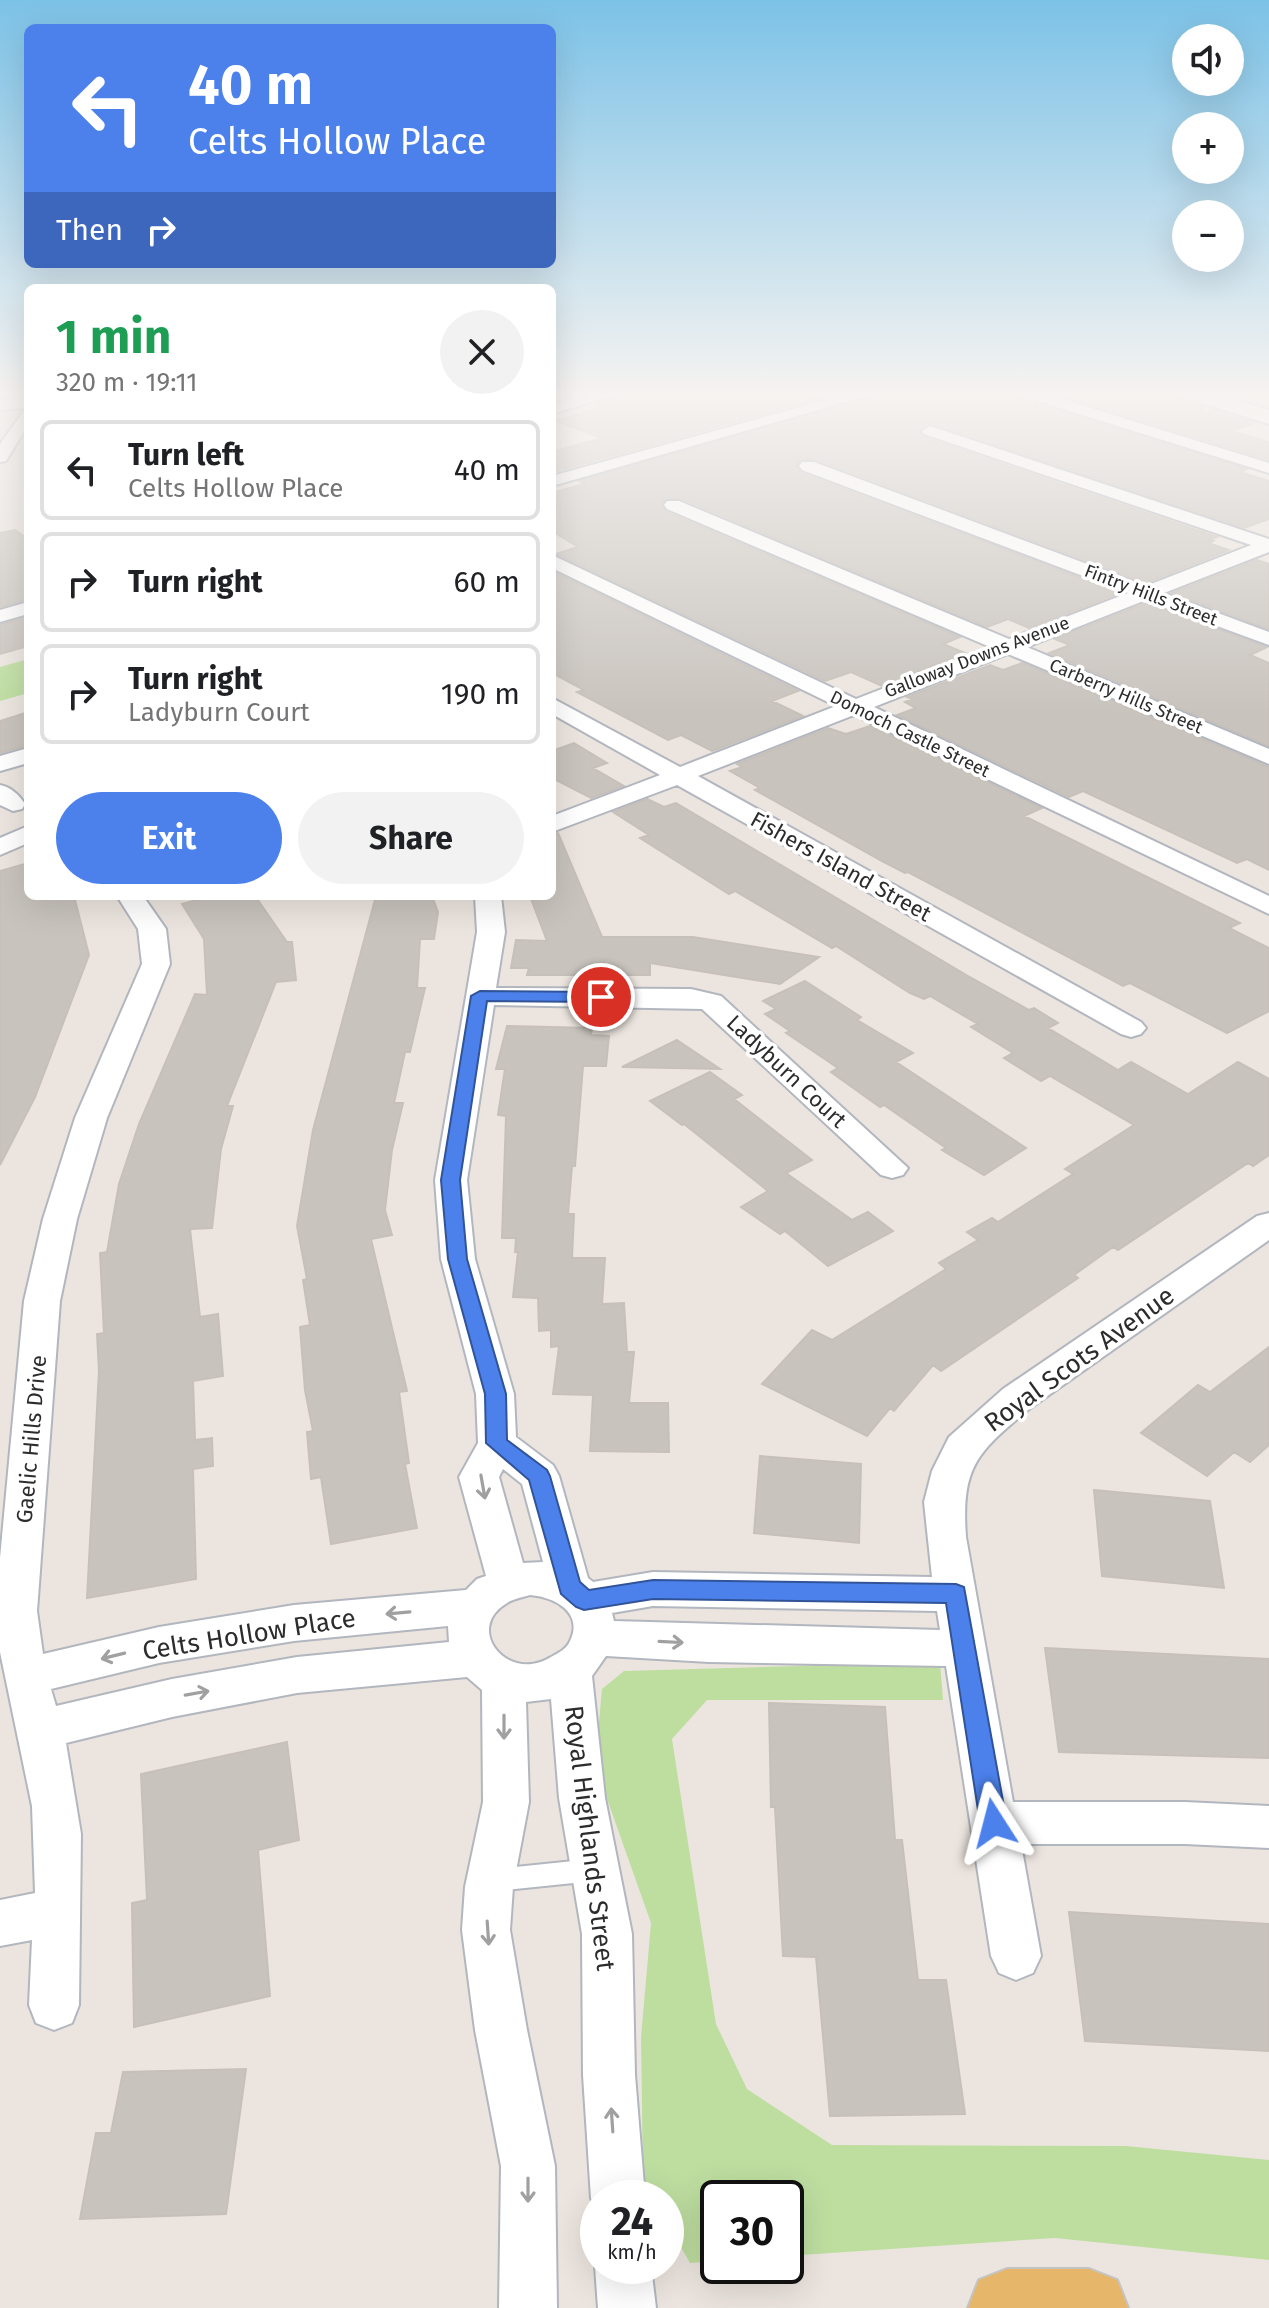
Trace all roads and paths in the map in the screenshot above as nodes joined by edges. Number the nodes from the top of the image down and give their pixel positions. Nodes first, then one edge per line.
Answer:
1 (898, 500) edge
2 (1139, 500) edge
3 (673, 505) dead end
4 (1265, 541) edge
5 (556, 563) edge
6 (1135, 589) junction
7 (24, 609) edge
8 (0, 616) edge
9 (1269, 639) edge
10 (998, 642) junction
11 (844, 702) junction
12 (556, 707) edge
13 (24, 756) edge
14 (1269, 757) edge
15 (0, 764) edge
16 (668, 770) junction
17 (556, 804) edge
18 (556, 823) edge
19 (24, 836) edge
20 (0, 847) edge
21 (133, 900) edge
22 (488, 900) edge
23 (1269, 906) edge
24 (480, 996) junction
25 (1131, 1028) dead end
26 (892, 1168) dead end
27 (1269, 1224) edge
28 (497, 1443) junction
29 (492, 1594) junction
30 (956, 1594) junction
31 (579, 1624) junction
32 (965, 1648) junction
33 (489, 1669) junction
34 (26, 1677) junction
35 (39, 1730) junction
36 (994, 1823) junction
37 (1269, 1827) edge
38 (595, 1870) junction
39 (491, 1881) junction
40 (57, 1912) junction
41 (0, 1923) edge
42 (1016, 1956) dead end
43 (54, 2005) dead end
44 (617, 2180) edge
45 (625, 2284) edge
46 (528, 2308) edge
47 (627, 2308) edge
48 (1007, 2308) edge
49 (1089, 2308) edge

1 - 6 street, Fintry Hills Street
2 - 4 street
3 - 10 street, Carberry Hills Street
4 - 6 street, Galloway Downs Avenue
5 - 11 street, Domoch Castle Street
6 - 9 street, Fintry Hills Street
6 - 10 street, Galloway Downs Avenue
7 - 8 street
10 - 11 street, Galloway Downs Avenue
10 - 14 street, Carberry Hills Street
11 - 16 street, Galloway Downs Avenue
11 - 23 street, Domoch Castle Street
12 - 16 street, Fishers Island Street
13 - 15 street
16 - 17 street, Galloway Downs Avenue
16 - 18 street, Galloway Downs Avenue
16 - 25 street, Fishers Island Street
19 - 20 street
21 - 34 street, Gaelic Hills Drive
22 - 24 street
24 - 26 street, Ladyburn Court
24 - 28 street
27 - 30 street, Royal Scots Avenue
28 -> 29 street
28 - 31 street, Royal Highlands Street
29 - 31 street
29 - 33 street
29 -> 34 street, Celts Hollow Place
30 - 31 street
30 - 32 street, Royal Scots Avenue
31 -> 32 street
31 - 33 street, Royal Highlands Street
31 - 38 street, Royal Highlands Street
32 - 36 street, Royal Scots Avenue
35 -> 33 street, Celts Hollow Place
33 -> 39 street
34 - 35 street, Gaelic Hills Drive
35 - 40 street, Gaelic Hills Drive
36 - 37 street
36 - 42 street, Royal Scots Avenue
38 - 39 lane
44 -> 38 street, Royal Highlands Street
39 -> 46 street
40 - 41 street
40 - 43 street, Gaelic Hills Drive
45 - 47 street
48 - 49 main road

